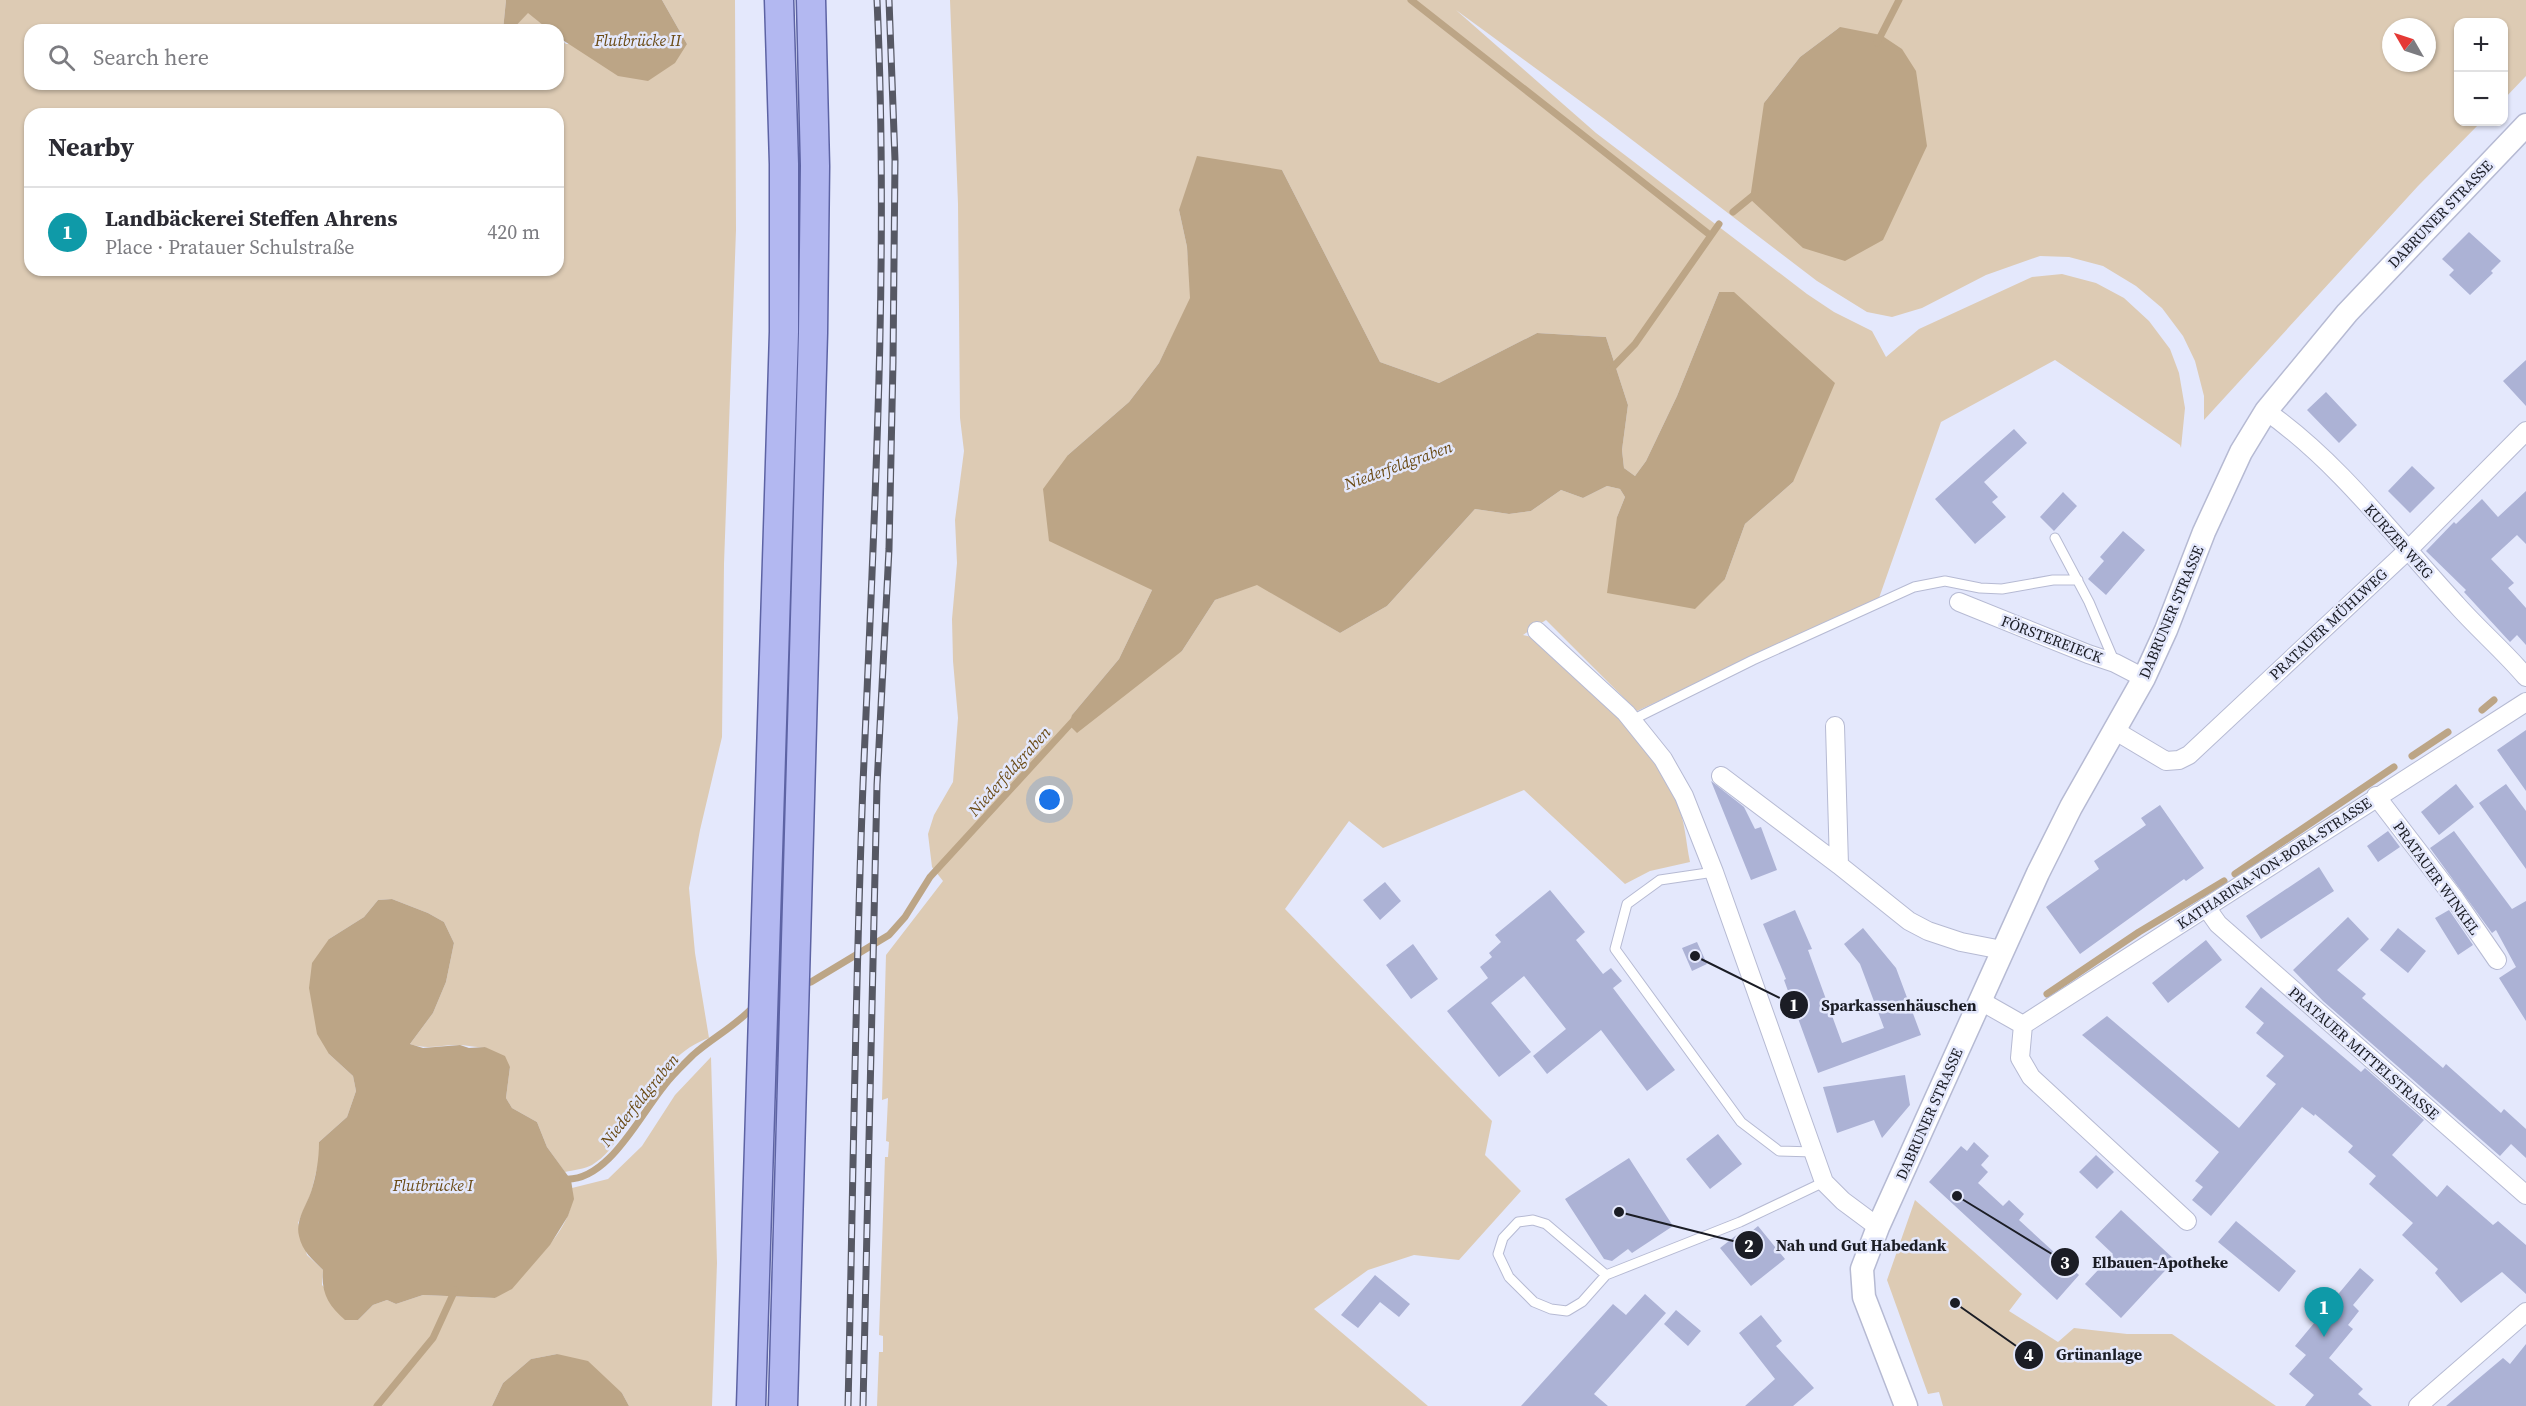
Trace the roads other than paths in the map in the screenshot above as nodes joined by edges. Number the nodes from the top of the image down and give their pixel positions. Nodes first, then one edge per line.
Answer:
1 (779, 0) edge
2 (811, 0) edge
3 (2526, 125) edge
4 (2266, 411) junction
5 (2526, 431) edge
6 (2055, 538) dead end
7 (2408, 550) junction
8 (2078, 580) junction
9 (1959, 602) dead end
10 (1537, 631) dead end
11 (2115, 663) junction
12 (2526, 677) edge
13 (2144, 678) junction
14 (2526, 702) edge
15 (1632, 720) junction
16 (1835, 726) dead end
17 (2114, 730) junction
18 (1721, 776) dead end
19 (2376, 796) junction
20 (1839, 864) junction
21 (1714, 872) junction
22 (2206, 907) junction
23 (2002, 950) junction
24 (2497, 960) dead end
25 (1979, 1000) junction
26 (2023, 1025) junction
27 (1814, 1152) junction
28 (1824, 1182) junction
29 (2526, 1195) edge
30 (2187, 1221) dead end
31 (1878, 1227) junction
32 (1606, 1275) junction
33 (2526, 1312) edge
34 (752, 1406) edge
35 (783, 1406) edge
36 (1906, 1406) edge
37 (2418, 1406) edge

1 - 34 main road
2 - 35 main road
3 - 4 street, DABRUNER STRASSE
4 - 7 street, KURZER WEG
4 - 13 street, DABRUNER STRASSE
5 - 7 street, PRATAUER MÜHLWEG
6 - 8 lane
7 - 12 street, KURZER WEG
7 - 17 street, PRATAUER MÜHLWEG
8 - 11 lane
8 - 15 lane
9 - 11 street, FÖRSTEREIECK
10 - 15 street
11 - 13 street, FÖRSTEREIECK
13 - 17 street, DABRUNER STRASSE
14 - 19 street, KATHARINA-VON-BORA-STRASSE
15 - 21 street
16 - 20 street
17 - 23 street, DABRUNER STRASSE
18 - 20 street
19 - 22 street, KATHARINA-VON-BORA-STRASSE
19 - 24 street, PRATAUER WINKEL
20 - 23 street
21 - 27 street
21 - 27 lane
22 - 26 street, KATHARINA-VON-BORA-STRASSE
22 - 29 street, PRATAUER MITTELSTRASSE
23 - 25 street, DABRUNER STRASSE
25 - 26 street
25 - 31 street, DABRUNER STRASSE
26 - 30 street
27 - 28 street
28 - 31 street
28 - 32 lane
31 - 36 street, DABRUNER STRASSE
32 - 32 lane
33 - 37 street

